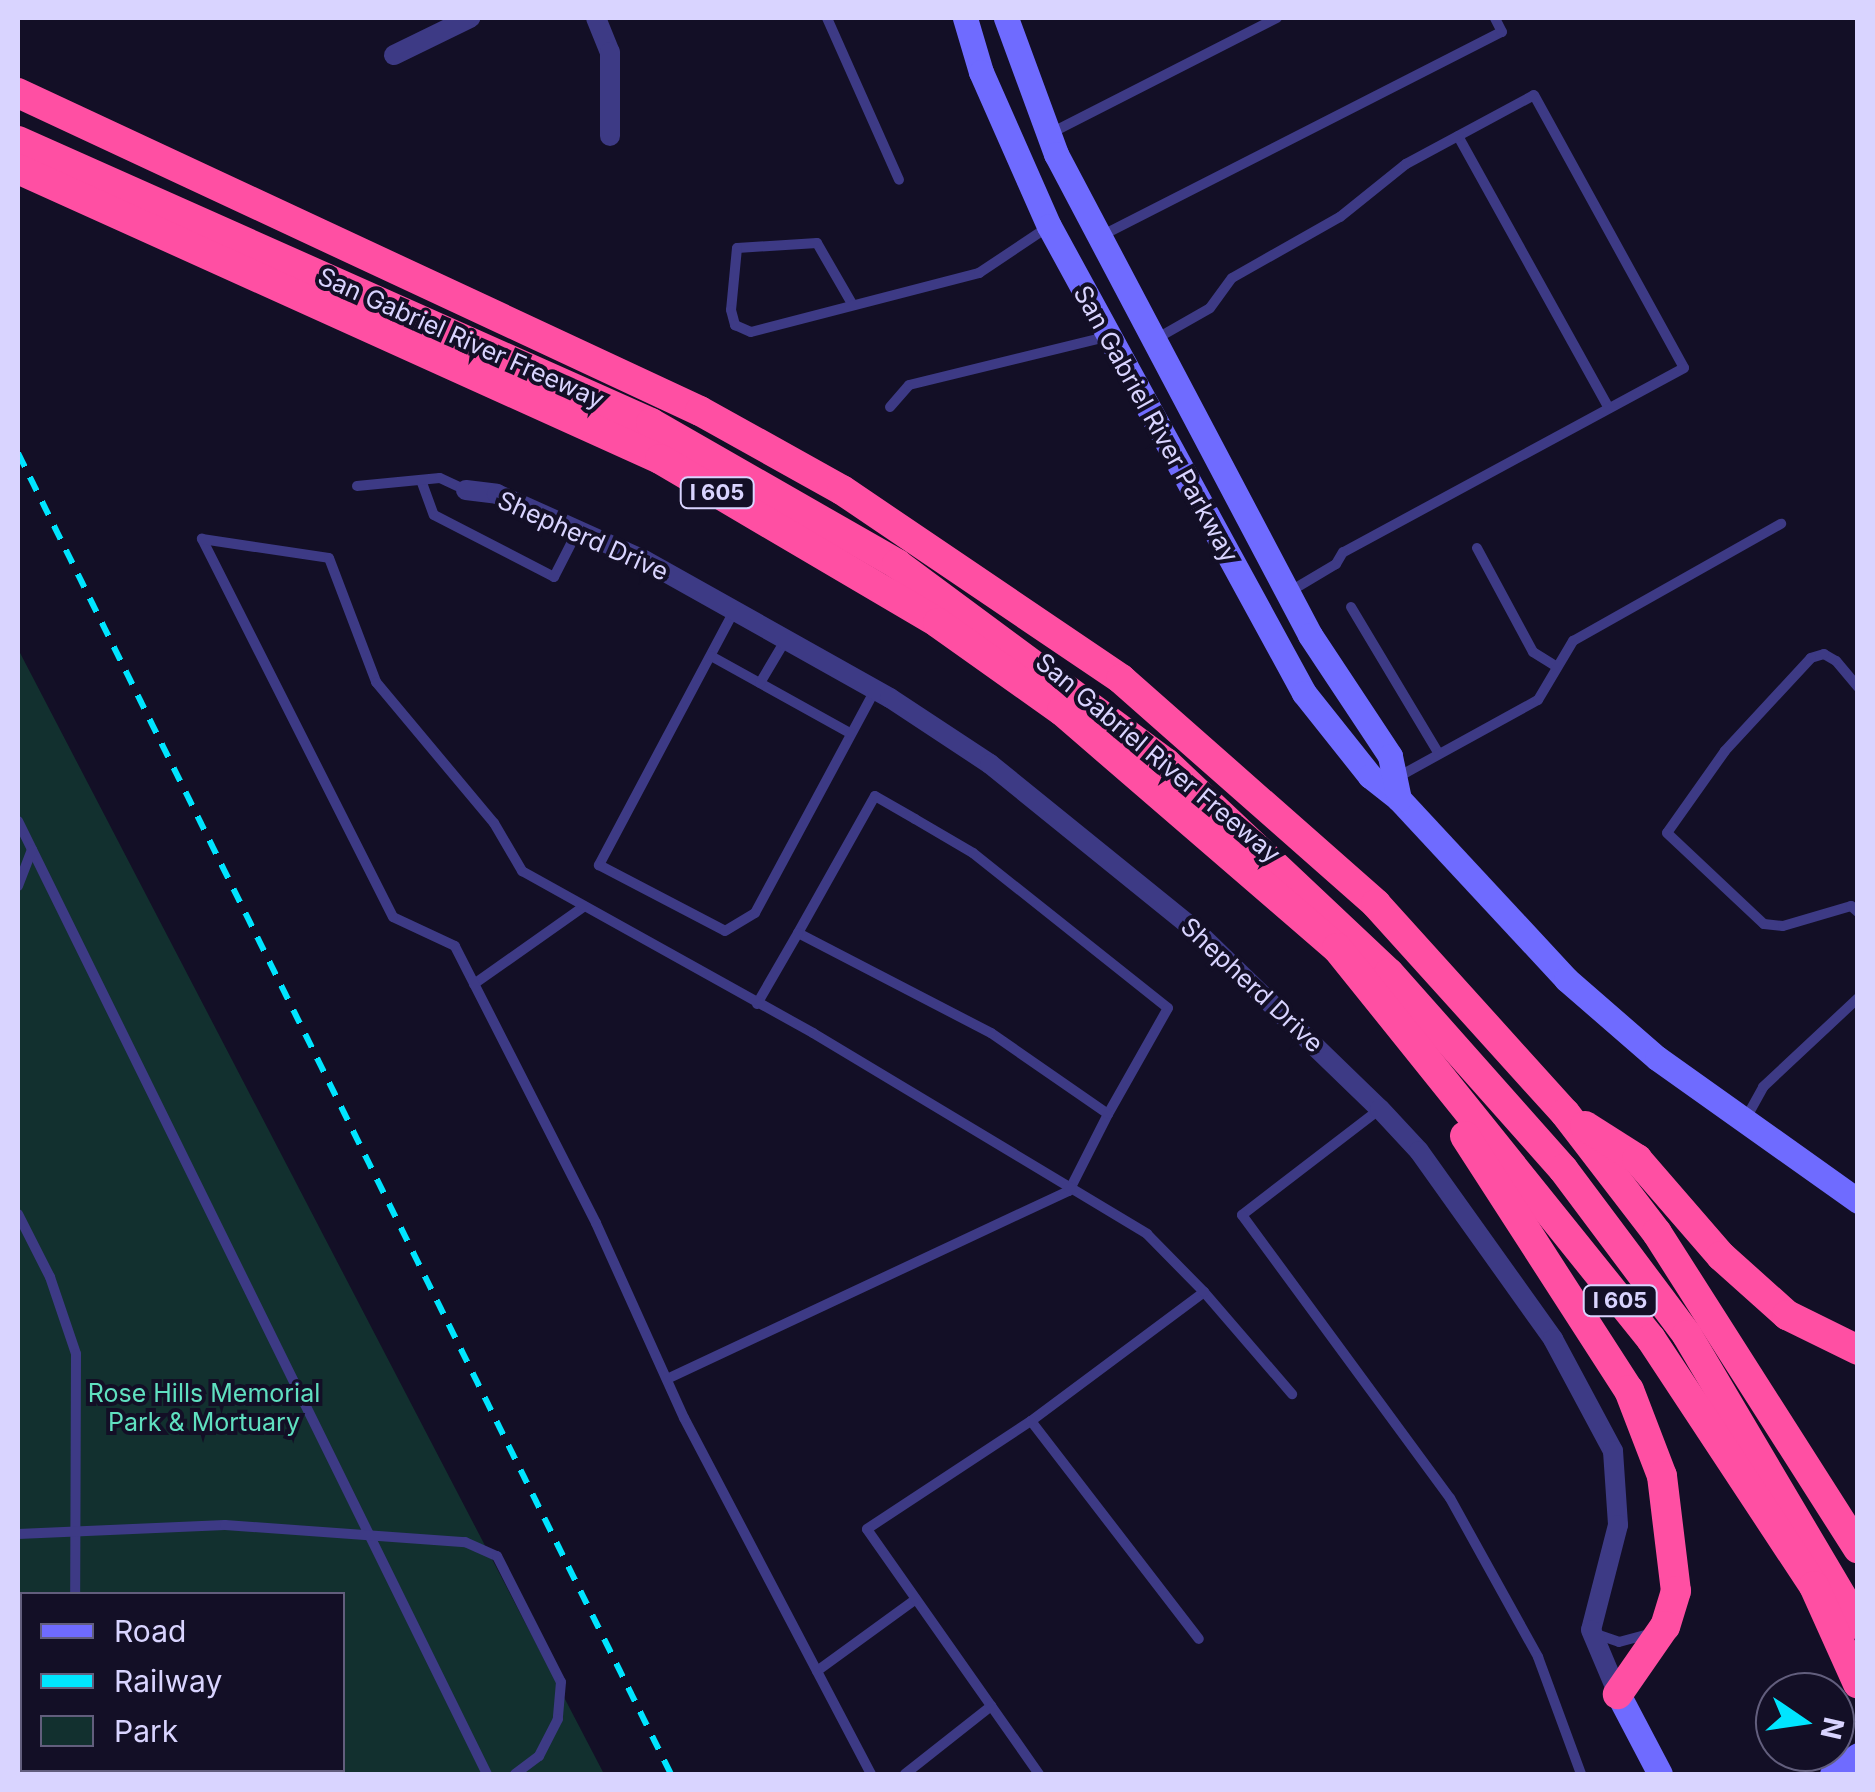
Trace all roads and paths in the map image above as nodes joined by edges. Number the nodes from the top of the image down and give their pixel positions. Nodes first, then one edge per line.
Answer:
1 (470, 18) edge
2 (596, 18) edge
3 (827, 18) edge
4 (965, 18) edge
5 (1006, 18) edge
6 (1277, 18) edge
7 (1495, 18) edge
8 (394, 55) dead end
9 (18, 92) edge
10 (18, 122) edge
11 (1048, 134) junction
12 (610, 136) dead end
13 (1458, 136) junction
14 (18, 141) edge
15 (18, 169) edge
16 (899, 180) dead end
17 (1048, 226) junction
18 (1099, 238) junction
19 (851, 302) junction
20 (1107, 336) junction
21 (1153, 340) junction
22 (890, 406) dead end
23 (1610, 408) junction
24 (421, 480) junction
25 (357, 486) dead end
26 (466, 490) joint
27 (1781, 524) dead end
28 (578, 530) junction
29 (1477, 548) dead end
30 (1288, 593) junction
31 (1351, 607) dead end
32 (734, 610) junction
33 (786, 639) junction
34 (711, 656) junction
35 (1557, 667) junction
36 (760, 683) junction
37 (1858, 688) edge
38 (875, 690) junction
39 (850, 733) junction
40 (1439, 754) junction
41 (1397, 789) junction
42 (18, 821) edge
43 (32, 850) junction
44 (18, 886) edge
45 (583, 906) junction
46 (1858, 912) edge
47 (798, 934) junction
48 (1337, 948) junction
49 (474, 984) junction
50 (1858, 998) edge
51 (758, 1004) junction
52 (1380, 1109) junction
53 (1566, 1113) junction
54 (1108, 1114) junction
55 (1744, 1121) junction
56 (1069, 1191) junction
57 (1857, 1202) edge
58 (18, 1214) edge
59 (1683, 1272) junction
60 (1204, 1292) junction
61 (1858, 1350) edge
62 (667, 1379) junction
63 (1292, 1394) dead end
64 (1031, 1421) junction
65 (71, 1528) junction
66 (18, 1534) edge
67 (369, 1536) junction
68 (1858, 1548) edge
69 (75, 1592) edge
70 (916, 1598) junction
71 (1858, 1624) edge
72 (1665, 1626) junction
73 (1591, 1630) junction
74 (1200, 1639) dead end
75 (817, 1671) junction
76 (1858, 1684) edge
77 (1618, 1694) junction
78 (992, 1706) junction
79 (1858, 1755) edge
80 (487, 1774) edge
81 (514, 1774) edge
82 (870, 1774) edge
83 (905, 1774) edge
84 (1039, 1774) edge
85 (1580, 1774) edge
86 (1660, 1774) edge
87 (1832, 1774) edge

1 - 8 street
2 - 12 street
3 - 16 lane
4 - 17 main road, San Gabriel River Parkway
5 - 11 main road, San Gabriel River Parkway
6 - 11 lane
7 - 18 lane
9 - 53 highway, San Gabriel River Freeway / I 605
10 - 59 highway
11 - 18 main road, San Gabriel River Parkway
13 - 21 lane
13 - 23 lane
13 - 23 lane
14 - 71 highway
15 - 48 highway, San Gabriel River Freeway / I 605
17 - 19 lane
17 - 20 main road, San Gabriel River Parkway
18 - 21 main road, San Gabriel River Parkway
19 - 19 lane
20 - 22 lane
20 - 41 main road, San Gabriel River Parkway
21 - 30 main road, San Gabriel River Parkway
23 - 30 lane
24 - 25 lane
24 - 26 lane
24 - 28 lane
26 - 28 street, Shepherd Drive
27 - 35 lane
28 - 32 street, Shepherd Drive
29 - 35 lane
30 - 41 main road, San Gabriel River Parkway
31 - 40 lane
32 - 33 street, Shepherd Drive
32 - 34 lane
33 - 36 lane
33 - 38 street, Shepherd Drive
34 - 36 lane
34 - 39 lane
35 - 40 lane
36 - 39 lane
37 - 46 lane
38 - 39 lane
38 - 52 street, Shepherd Drive
40 - 41 lane
41 - 55 main road, San Gabriel River Parkway
42 - 43 lane
43 - 44 lane
43 - 67 lane
45 - 49 lane
45 - 49 lane
45 - 51 lane
47 - 51 lane
47 - 54 lane
47 - 54 lane
48 - 72 highway
48 - 76 highway, San Gabriel River Freeway / I 605
49 - 62 lane
50 - 55 lane
51 - 56 lane
52 - 73 street, Shepherd Drive
52 - 85 lane
53 - 59 highway, San Gabriel River Freeway / I 605
53 - 61 highway
54 - 56 lane
55 - 57 main road, San Gabriel River Parkway
56 - 60 lane
56 - 62 lane
58 - 65 lane
59 - 68 highway, San Gabriel River Freeway / I 605
60 - 63 lane
60 - 64 lane
62 - 75 lane
64 - 70 lane
64 - 74 lane
65 - 66 lane
65 - 67 lane
65 - 69 lane
67 - 80 lane
67 - 81 lane
70 - 75 lane
70 - 78 lane
72 - 73 lane
72 - 77 highway
73 - 77 street
75 - 82 lane
77 - 86 main road
78 - 83 lane
78 - 84 lane
79 - 87 main road

